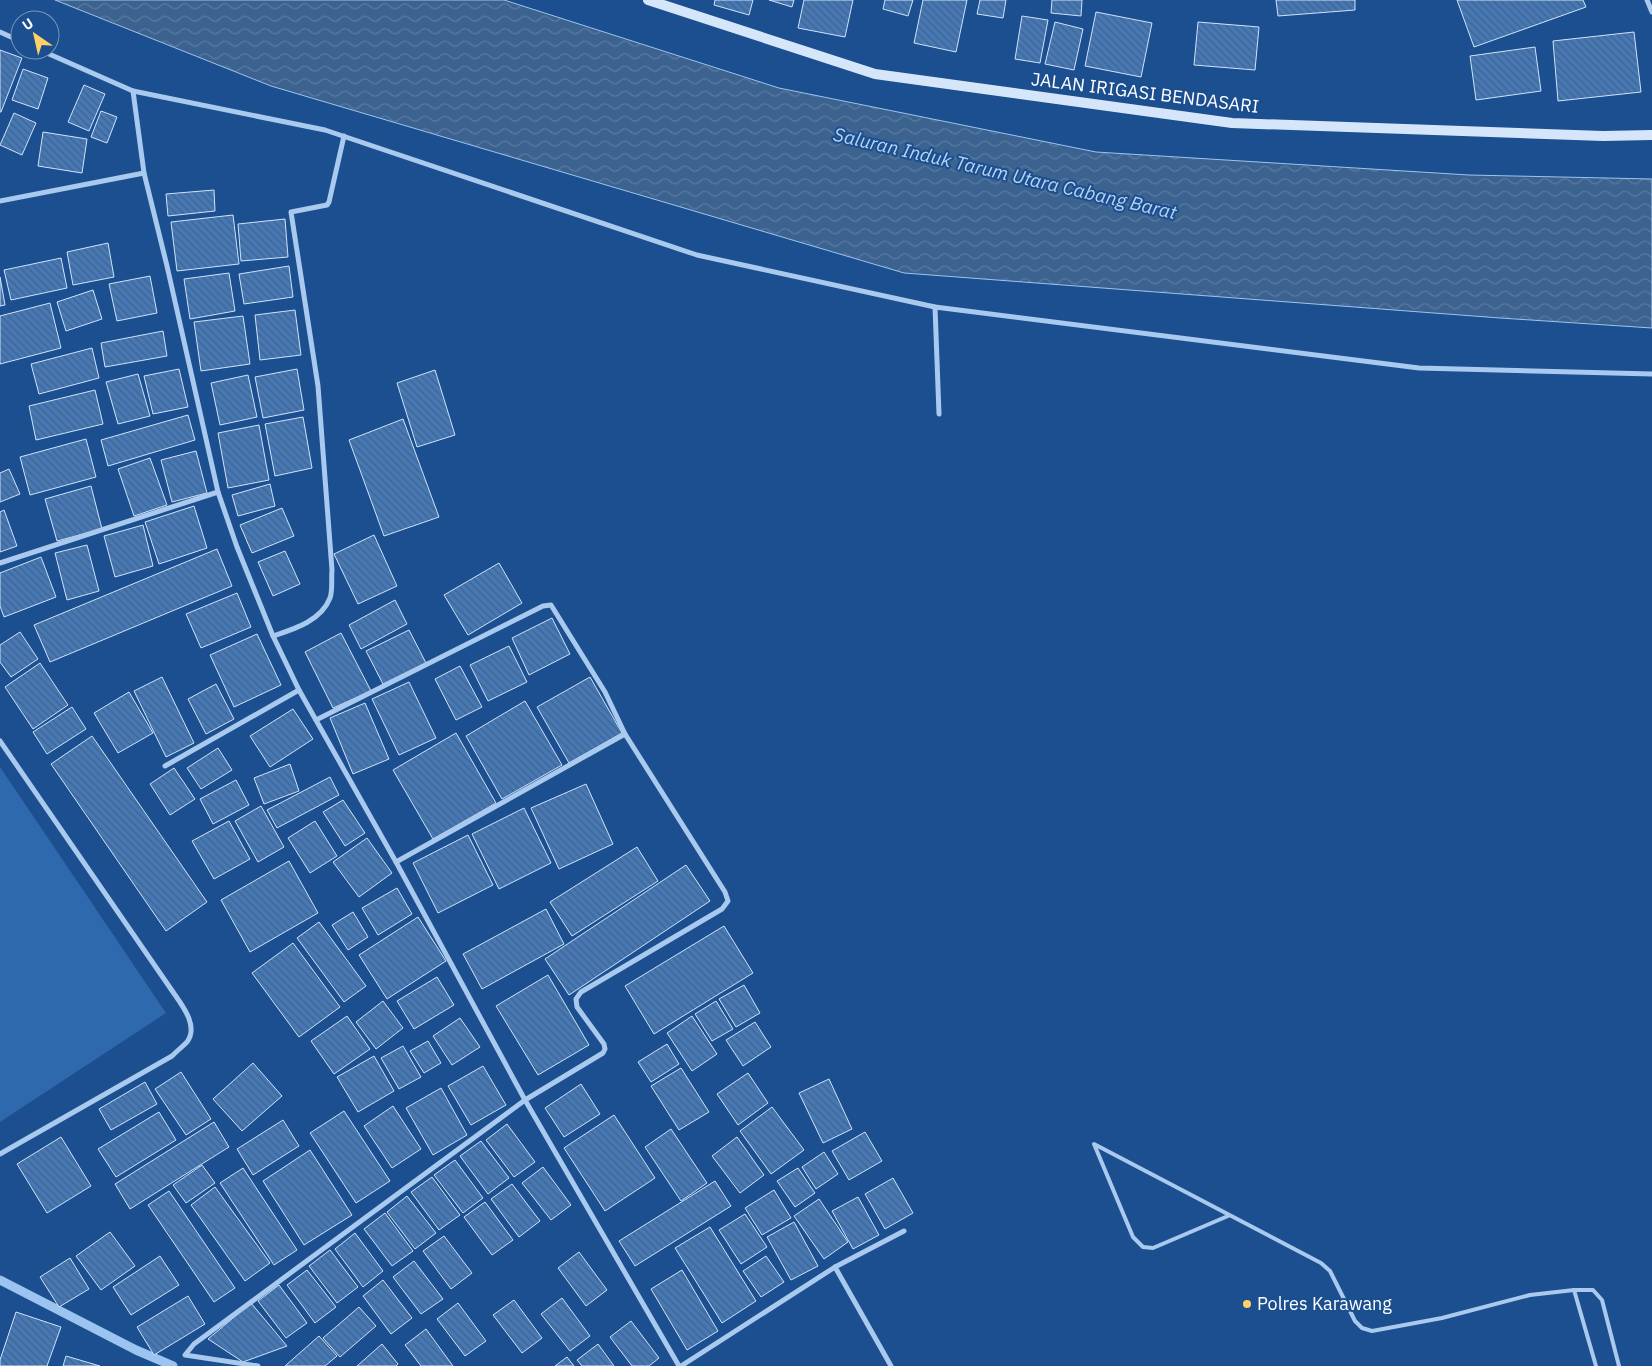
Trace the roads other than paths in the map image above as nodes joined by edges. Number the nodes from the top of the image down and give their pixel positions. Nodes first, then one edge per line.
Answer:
1 (648, 0) edge
2 (1647, 0) edge
3 (1652, 12) edge
4 (60, 59) edge
5 (133, 91) junction
6 (1652, 135) edge
7 (344, 136) junction
8 (144, 173) junction
9 (0, 201) edge
10 (935, 307) junction
11 (1652, 374) edge
12 (939, 414) dead end
13 (218, 492) junction
14 (0, 563) edge
15 (273, 636) junction
16 (299, 690) junction
17 (316, 720) junction
18 (625, 734) junction
19 (0, 742) edge
20 (165, 766) dead end
21 (396, 862) junction
22 (525, 1100) junction
23 (0, 1154) edge
24 (1228, 1216) junction
25 (904, 1230) dead end
26 (835, 1267) junction
27 (1574, 1290) junction
28 (258, 1366) edge
29 (680, 1366) edge
30 (891, 1366) edge
31 (1596, 1366) edge
32 (1619, 1366) edge

1 - 6 street, JALAN IRIGASI BENDASARI
2 - 3 street
4 - 5 street
5 - 7 street
5 - 8 street
7 - 10 street
7 - 15 street
8 - 9 street
8 - 13 street
10 - 11 street
10 - 12 street
13 - 14 street
13 - 15 street
15 - 16 street
16 - 17 street
16 - 20 street
17 - 18 street
17 - 21 street
18 - 21 street
18 - 22 street
19 - 23 street
21 - 22 street
22 - 28 street
22 - 29 street
24 - 24 lane
24 - 27 lane
25 - 26 street
26 - 29 street
26 - 30 street
27 - 31 lane
27 - 32 lane

